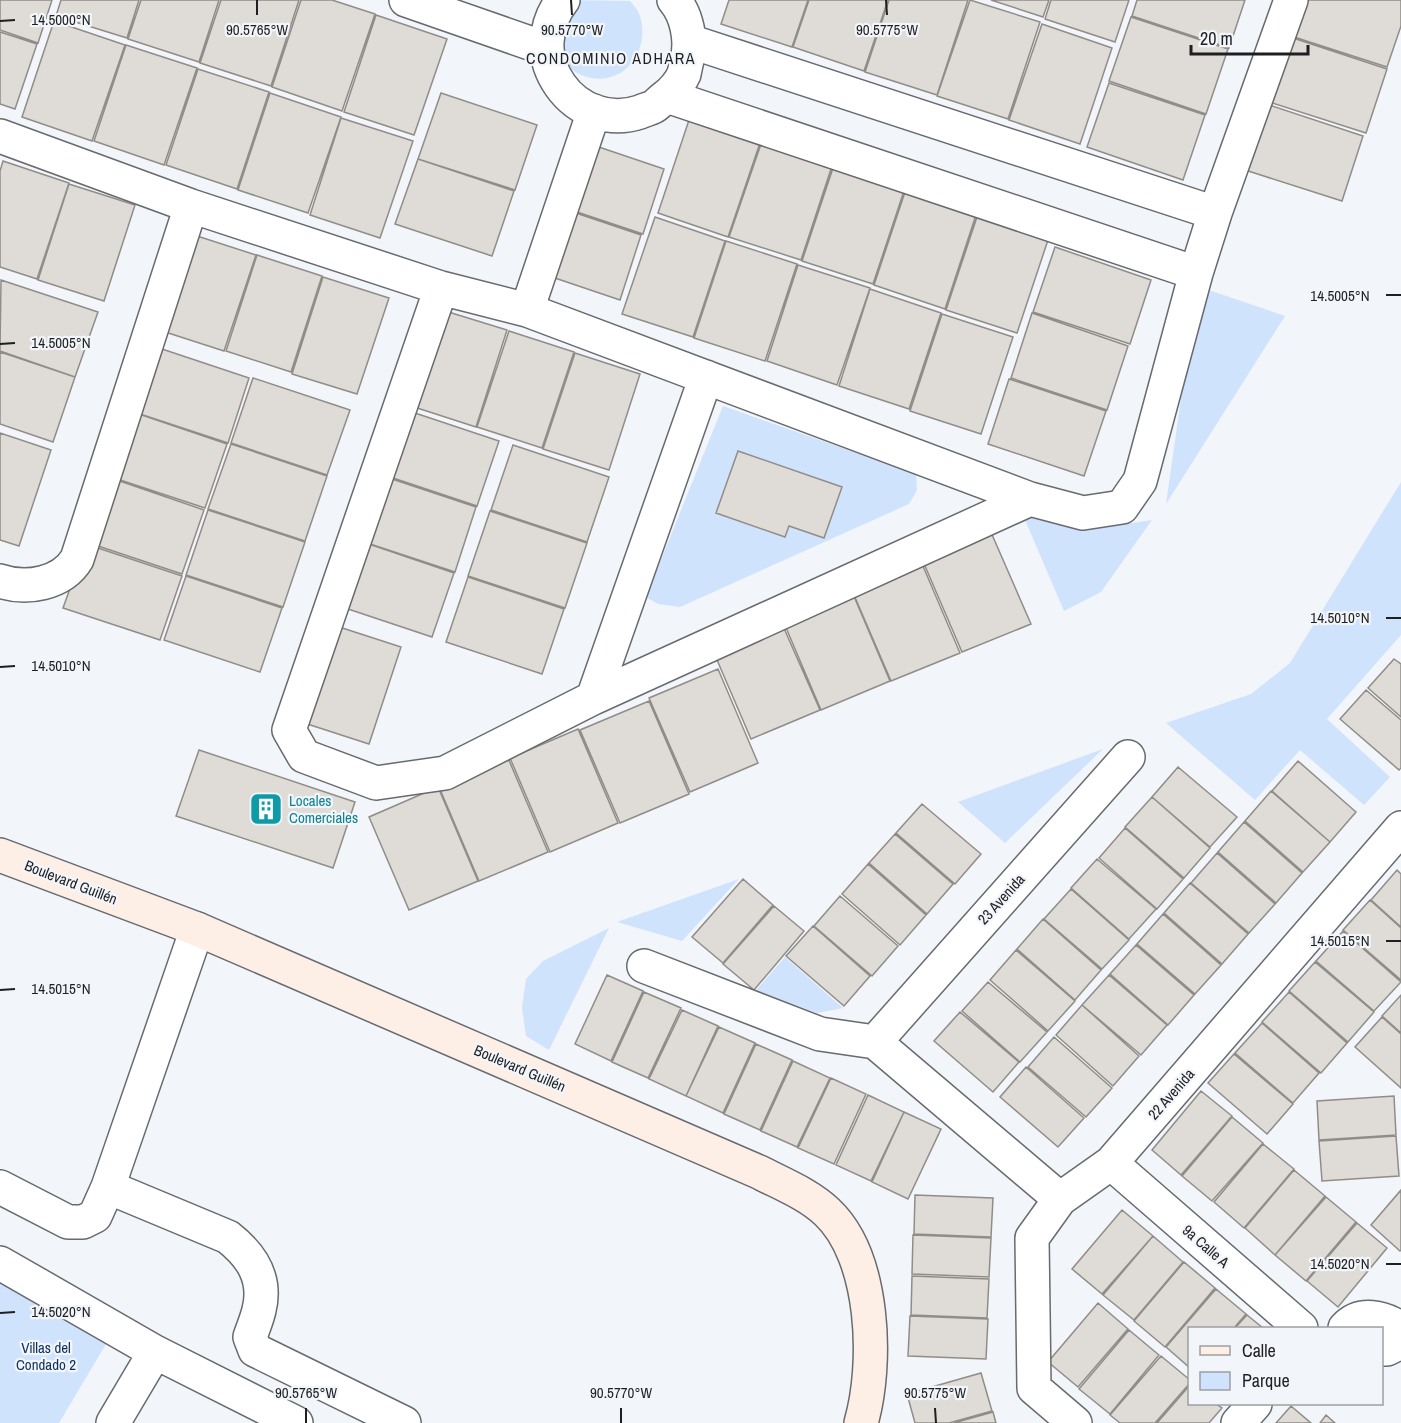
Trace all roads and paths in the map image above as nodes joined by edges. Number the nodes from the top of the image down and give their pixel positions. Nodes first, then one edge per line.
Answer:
1 (406, 0) edge
2 (563, 0) edge
3 (674, 0) edge
4 (1291, 0) edge
5 (689, 41) junction
6 (547, 49) junction
7 (667, 96) junction
8 (594, 111) junction
9 (0, 136) edge
10 (191, 206) junction
11 (1215, 213) junction
12 (1196, 273) junction
13 (441, 288) junction
14 (527, 310) junction
15 (706, 377) junction
16 (1030, 499) junction
17 (0, 581) edge
18 (593, 698) junction
19 (1128, 757) dead end
20 (1401, 828) edge
21 (0, 855) edge
22 (197, 929) junction
23 (644, 966) dead end
24 (875, 1042) junction
25 (1111, 1163) junction
26 (0, 1187) edge
27 (108, 1187) junction
28 (1060, 1199) junction
29 (0, 1263) edge
30 (1300, 1327) edge
31 (1346, 1327) edge
32 (1401, 1329) edge
33 (1401, 1342) edge
34 (1383, 1349) edge
35 (155, 1352) junction
36 (1255, 1405) edge
37 (113, 1423) edge
38 (296, 1423) edge
39 (404, 1423) edge
40 (861, 1423) edge
41 (1075, 1423) edge
42 (1238, 1423) edge

1 - 6 street
2 - 6 street
3 - 5 street
4 - 11 street
5 - 7 street
5 - 11 street
6 - 8 street
7 - 8 street
7 - 12 street
8 - 14 street
9 - 10 street
10 - 13 street
10 - 17 street
11 - 12 street
12 - 16 street
13 - 14 street
13 - 18 street
14 - 15 street
15 - 16 street
15 - 18 street
16 - 18 street
19 - 24 street, 23 Avenida
20 - 25 street, 22 Avenida
21 - 22 main road, Boulevard Guillén
22 - 27 street
22 - 40 main road, Boulevard Guillén
23 - 24 street
24 - 28 street
25 - 28 street, 22 Avenida
25 - 30 street, 9a Calle A
26 - 27 street
27 - 39 street
28 - 41 street, 22 Avenida
29 - 35 street
31 - 32 street
33 - 34 street
35 - 37 street
35 - 38 street
36 - 42 street

